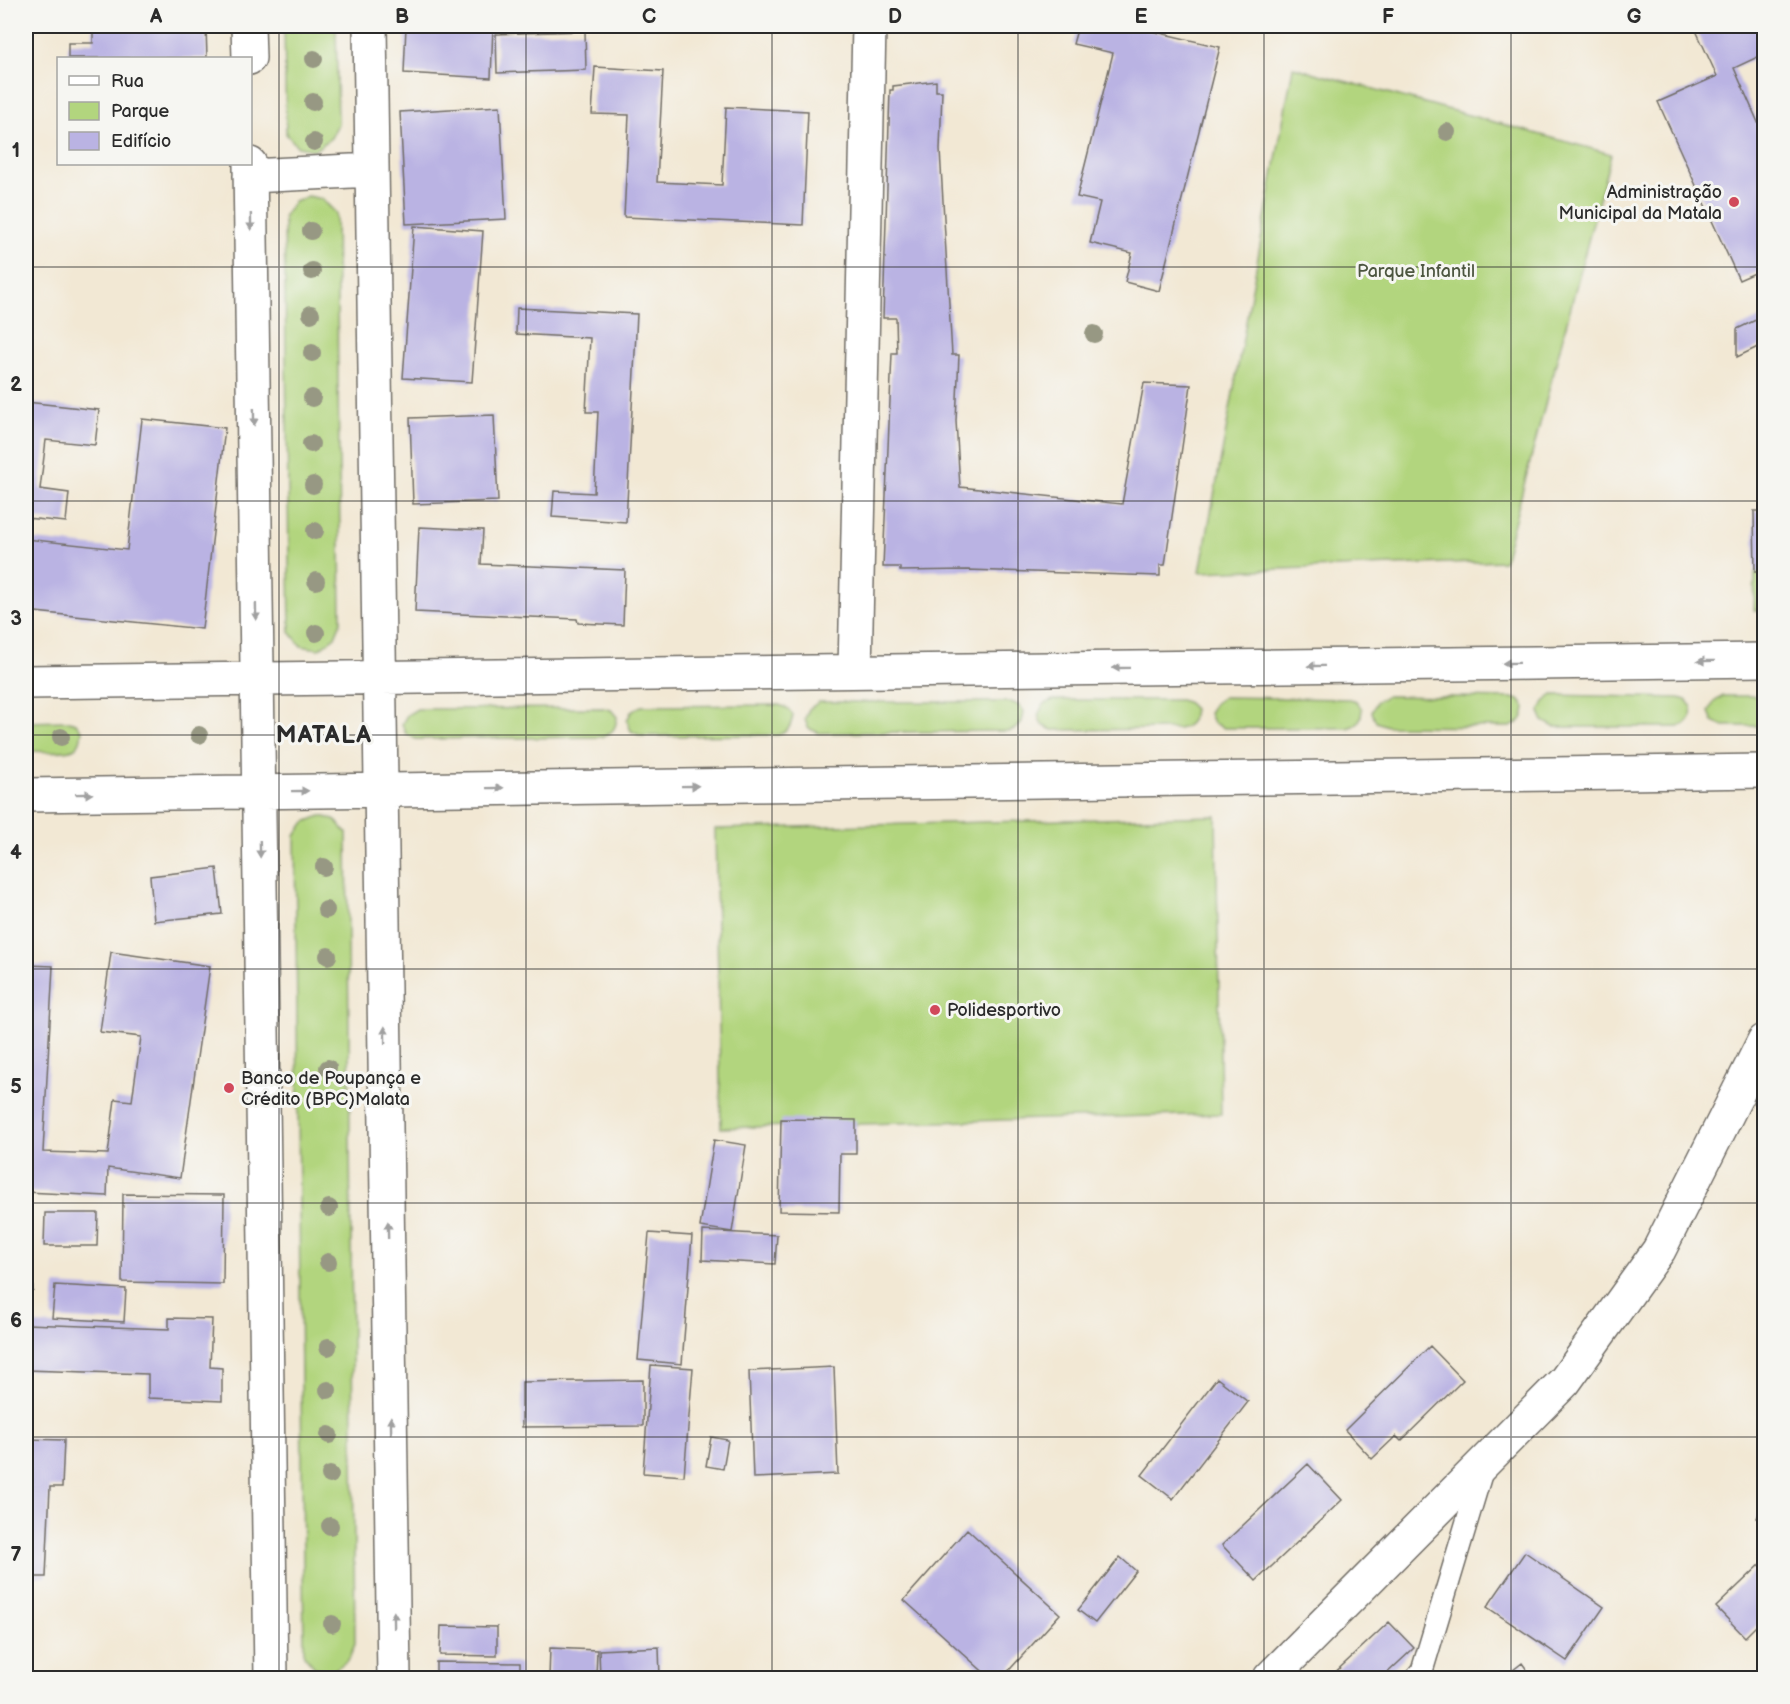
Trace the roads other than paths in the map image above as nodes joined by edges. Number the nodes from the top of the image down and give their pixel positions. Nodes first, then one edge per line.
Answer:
1 (248, 26) edge
2 (370, 26) edge
3 (869, 26) edge
4 (249, 57) edge
5 (250, 170) edge
6 (372, 170) junction
7 (1764, 660) edge
8 (855, 671) junction
9 (380, 678) junction
10 (257, 679) junction
11 (26, 682) edge
12 (1764, 771) edge
13 (381, 790) junction
14 (259, 792) junction
15 (26, 795) edge
16 (1764, 1041) edge
17 (1484, 1464) junction
18 (271, 1678) edge
19 (394, 1678) edge
20 (1270, 1678) edge
21 (1416, 1678) edge

1 - 4 street
2 - 6 street
3 - 8 street
5 - 6 street
5 -> 10 street
6 - 9 street
7 -> 8 street
8 - 9 street
9 - 10 street
9 - 13 street
10 - 11 street
10 - 14 street
13 -> 12 street
14 -> 13 street
19 -> 13 street
15 -> 14 street
14 -> 18 street
16 - 17 street
17 - 20 street
17 - 21 lane

